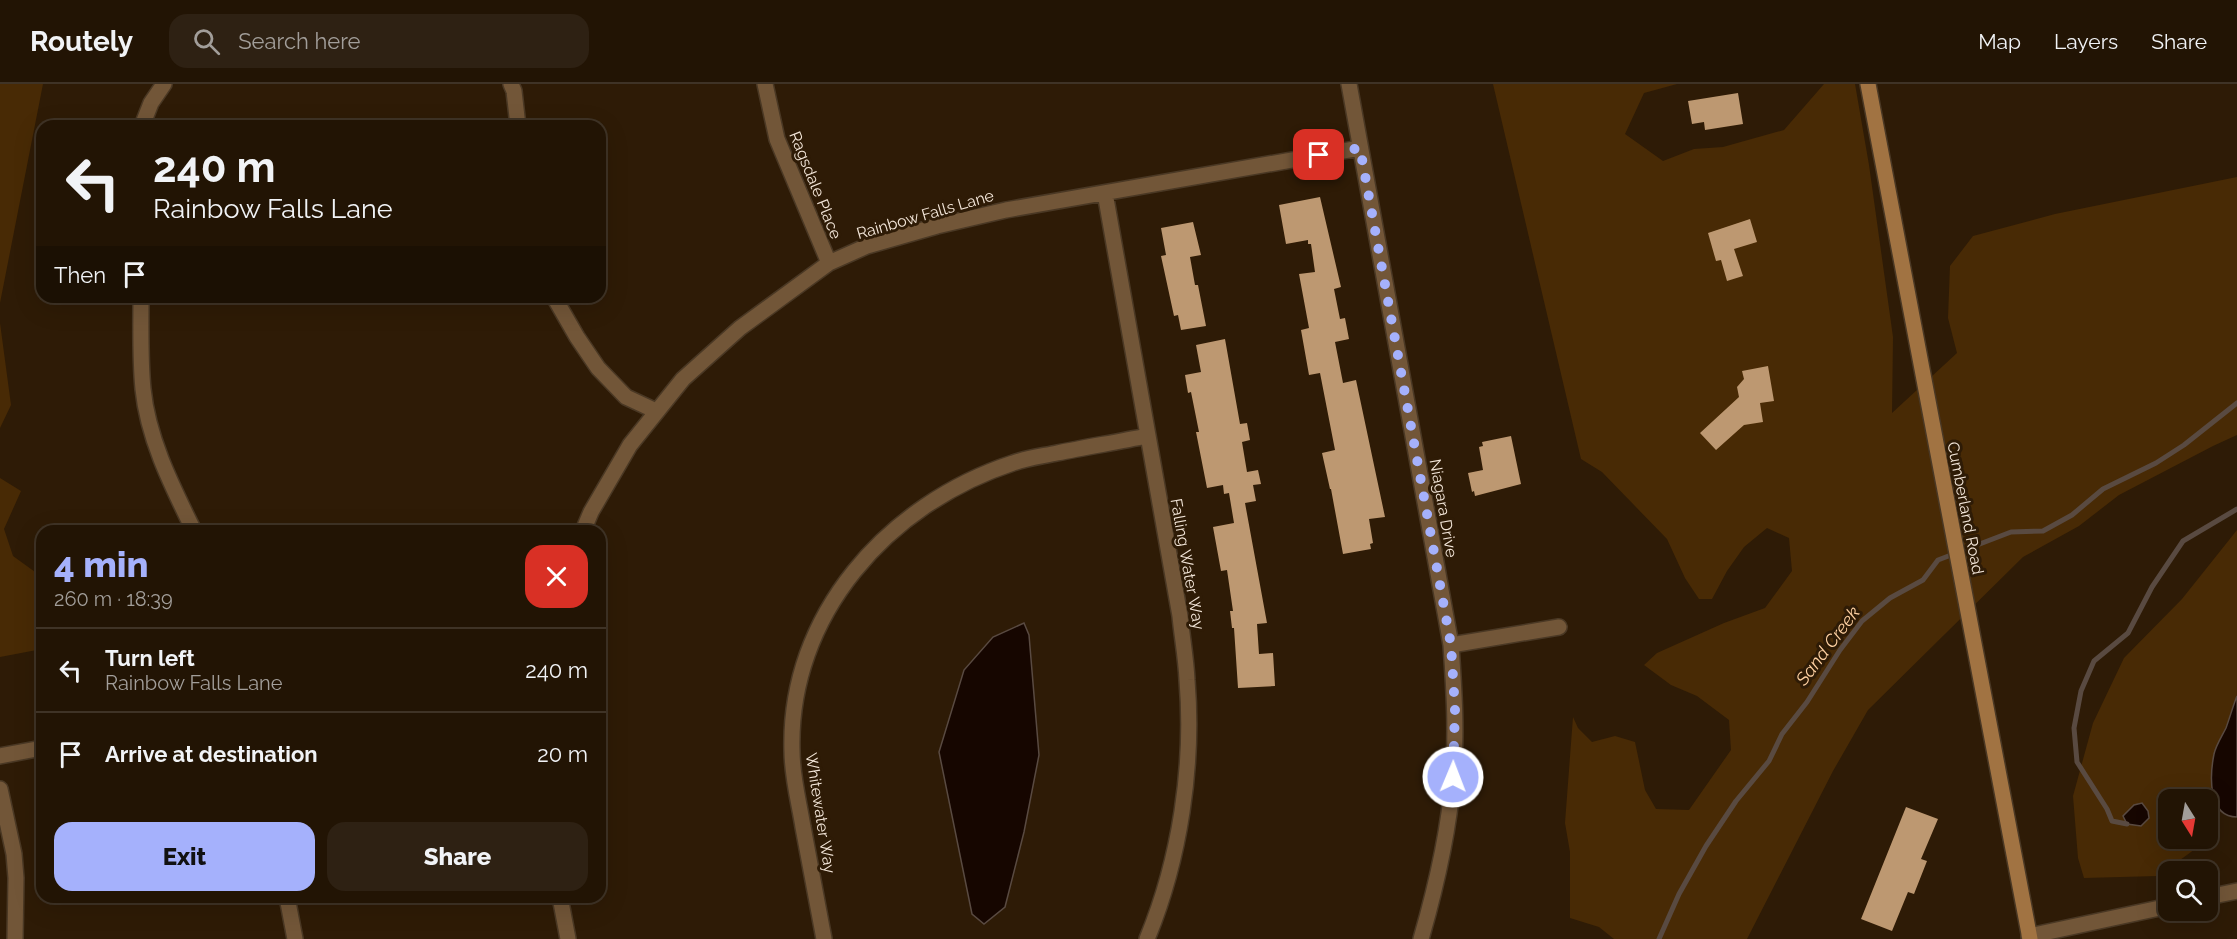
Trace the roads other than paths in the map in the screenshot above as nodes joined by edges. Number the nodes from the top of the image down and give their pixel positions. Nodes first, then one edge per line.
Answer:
1 (164, 84) edge
2 (511, 84) edge
3 (765, 84) edge
4 (1349, 84) edge
5 (1868, 84) edge
6 (145, 120) edge
7 (517, 120) edge
8 (1360, 148) junction
9 (1104, 193) junction
10 (829, 263) junction
11 (141, 303) edge
12 (557, 303) edge
13 (656, 411) junction
14 (1146, 436) junction
15 (191, 525) edge
16 (586, 525) edge
17 (1559, 627) dead end
18 (1451, 645) junction
19 (36, 749) edge
20 (0, 756) edge
21 (0, 789) edge
22 (2237, 891) edge
23 (2218, 895) edge
24 (288, 903) edge
25 (561, 903) edge
26 (2158, 908) edge
27 (2030, 937) edge
28 (15, 939) edge
29 (295, 939) edge
30 (568, 939) edge
31 (824, 939) edge
32 (1147, 939) edge
33 (1421, 939) edge

1 - 6 street
2 - 7 street
3 - 10 street, Ragsdale Place
4 - 8 street, Niagara Drive
5 - 27 main road, Cumberland Road
8 - 9 street, Rainbow Falls Lane
8 - 18 street, Niagara Drive
9 - 10 street, Rainbow Falls Lane
9 - 14 street, Falling Water Way
10 - 13 street, Rainbow Falls Lane
11 - 15 street
12 - 13 street
13 - 16 street, Rainbow Falls Lane
14 - 31 street, Whitewater Way
14 - 32 street, Falling Water Way
17 - 18 street
18 - 33 street, Niagara Drive
19 - 20 street
21 - 28 street
22 - 23 street
24 - 29 street
25 - 30 street
26 - 27 street

